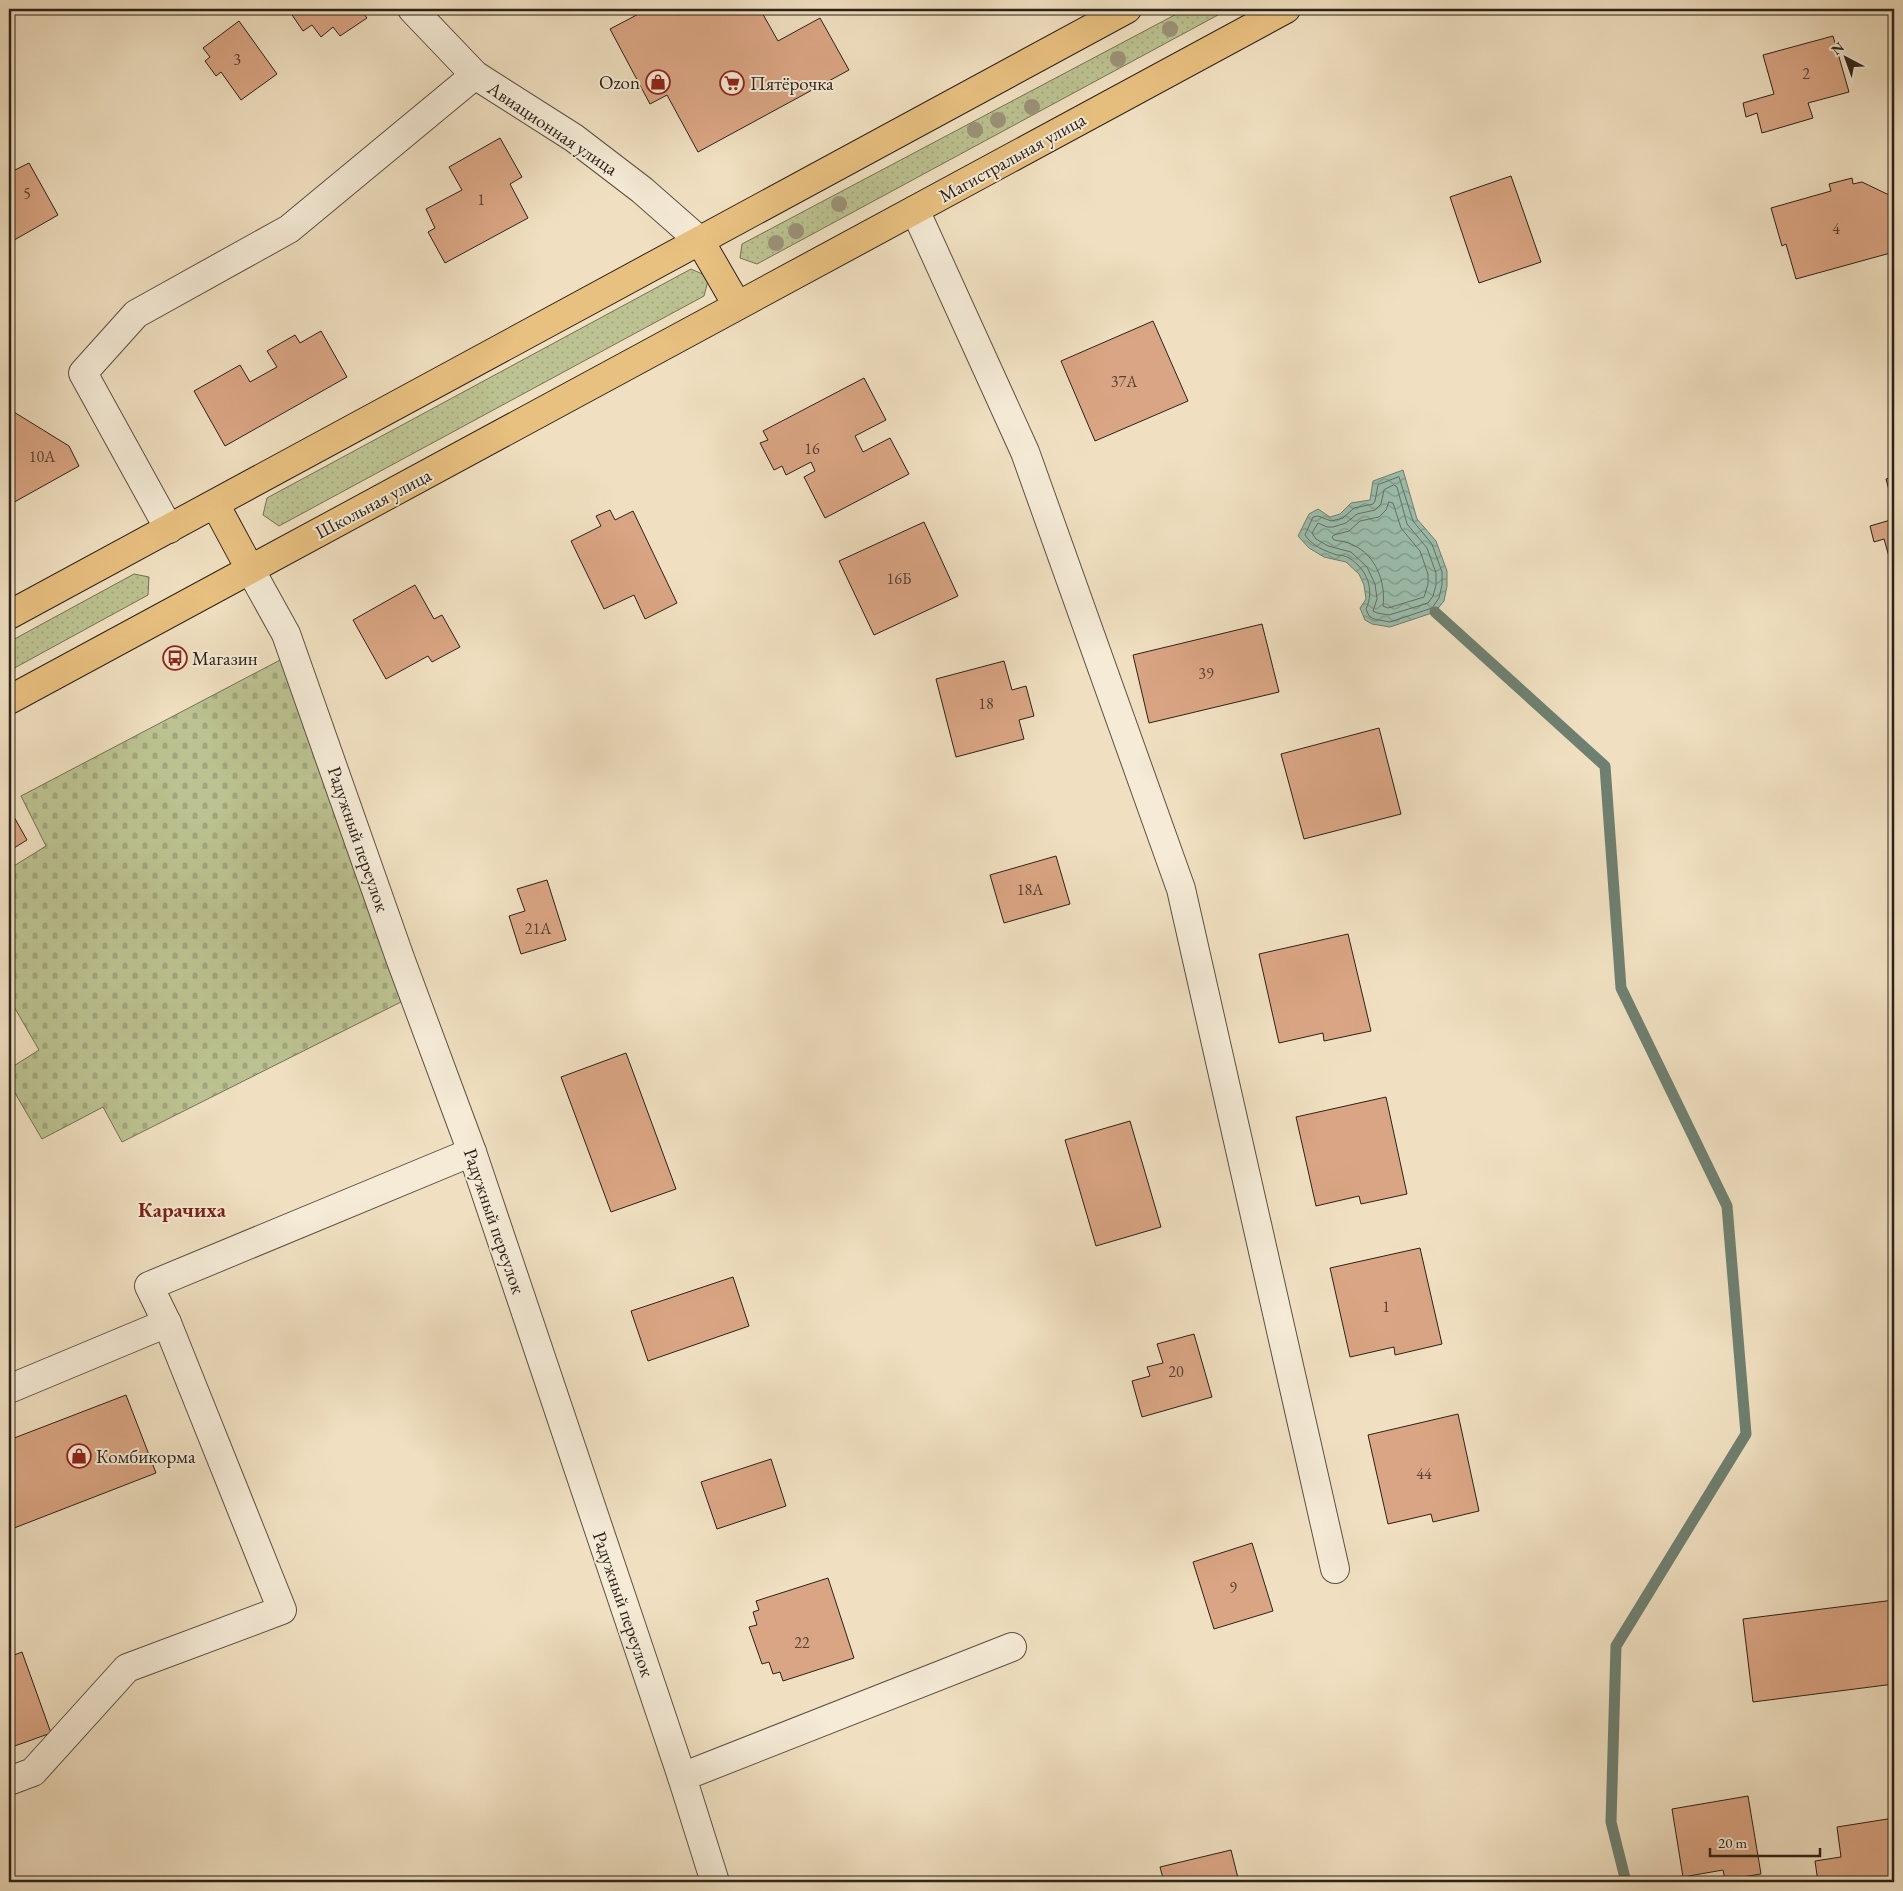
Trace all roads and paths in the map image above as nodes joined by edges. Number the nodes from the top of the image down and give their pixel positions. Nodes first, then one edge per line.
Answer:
1 (412, 9) edge
2 (1127, 9) edge
3 (1286, 9) edge
4 (475, 75) junction
5 (915, 210) junction
6 (700, 241) junction
7 (736, 305) junction
8 (215, 504) junction
9 (169, 529) junction
10 (250, 569) junction
11 (9, 615) edge
12 (9, 700) edge
13 (472, 1152) junction
14 (167, 1323) junction
15 (9, 1389) edge
16 (1335, 1569) dead end
17 (1012, 1647) dead end
18 (682, 1777) junction
19 (9, 1781) edge
20 (715, 1882) edge

1 - 4 street, Авиационная улица
2 - 6 main road
3 - 5 main road, Магистральная улица
4 - 6 street, Авиационная улица
4 - 9 street
5 - 7 main road, Магистральная улица
5 - 16 street
6 - 7 main road
6 - 8 main road
7 - 10 main road, Школьная улица
8 - 9 main road
8 - 10 main road
9 - 11 main road
10 - 12 main road, Школьная улица
10 - 13 street, Радужный переулок
13 - 14 street
13 - 18 street, Радужный переулок
14 - 15 street
14 - 19 street
17 - 18 street
18 - 20 street, Радужный переулок

